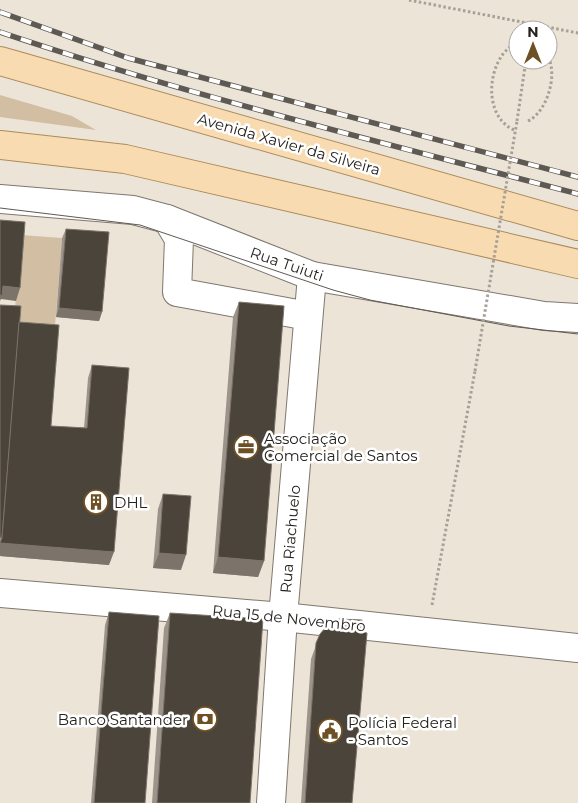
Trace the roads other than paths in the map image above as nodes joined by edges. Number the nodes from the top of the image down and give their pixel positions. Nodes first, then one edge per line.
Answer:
1 (0, 61) edge
2 (0, 144) edge
3 (0, 199) edge
4 (167, 219) junction
5 (578, 226) edge
6 (578, 264) edge
7 (312, 276) junction
8 (308, 316) junction
9 (578, 318) edge
10 (0, 593) edge
11 (283, 617) junction
12 (578, 648) edge
13 (271, 803) edge

1 - 5 main road, Avenida Xavier da Silveira
2 - 6 main road
3 - 4 street, Rua Tuiuti
4 - 7 street, Rua Tuiuti
4 - 8 street
7 - 8 street, Rua Riachuelo
7 - 9 street, Rua Tuiuti
8 - 11 street, Rua Riachuelo
10 - 11 street, Rua 15 de Novembro
11 - 12 street, Rua 15 de Novembro
11 - 13 street, Rua Riachuelo

